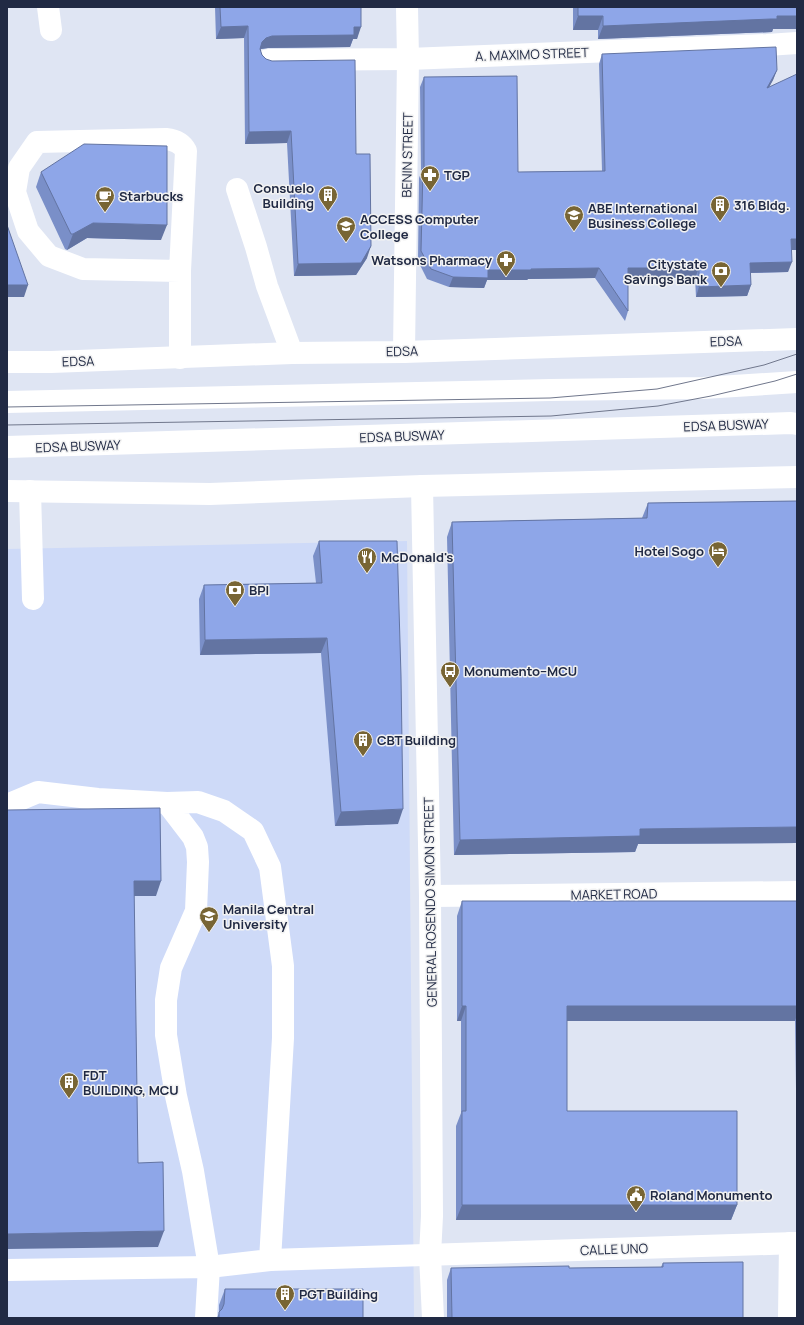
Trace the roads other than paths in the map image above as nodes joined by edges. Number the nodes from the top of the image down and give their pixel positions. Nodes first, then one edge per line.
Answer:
1 (48, 7) edge
2 (407, 7) edge
3 (51, 30) dead end
4 (797, 43) edge
5 (408, 59) junction
6 (268, 60) edge
7 (237, 189) dead end
8 (180, 271) junction
9 (797, 339) edge
10 (404, 352) junction
11 (292, 353) junction
12 (180, 358) junction
13 (7, 362) edge
14 (797, 382) edge
15 (7, 402) edge
16 (797, 424) edge
17 (7, 447) edge
18 (797, 477) edge
19 (422, 486) junction
20 (7, 491) edge
21 (30, 491) junction
22 (33, 599) dead end
23 (167, 803) junction
24 (7, 805) edge
25 (797, 892) edge
26 (430, 896) junction
27 (793, 1243) edge
28 (430, 1255) junction
29 (270, 1260) junction
30 (209, 1267) junction
31 (7, 1270) edge
32 (206, 1318) edge
33 (433, 1318) edge
34 (789, 1318) edge

1 - 3 main road
2 - 5 main road, BENIN STREET
4 - 5 main road, A. MAXIMO STREET
5 - 6 main road, A. MAXIMO STREET
5 - 10 main road, BENIN STREET
7 - 11 main road
8 - 8 main road
8 - 12 main road
9 - 10 main road, EDSA
10 - 11 main road, EDSA
11 - 12 main road, EDSA
12 - 13 main road, EDSA
14 - 15 main road
16 - 17 main road, EDSA BUSWAY
18 - 19 main road
19 - 21 main road
19 - 26 main road, GENERAL ROSENDO SIMON STREET
20 - 21 main road
21 - 22 main road
23 - 24 main road
23 - 29 main road
23 - 30 main road
25 - 26 main road, MARKET ROAD
26 - 28 main road, GENERAL ROSENDO SIMON STREET
27 - 28 main road, CALLE UNO
27 - 34 main road
28 - 29 main road, CALLE UNO
28 - 33 main road, GENERAL ROSENDO SIMON STREET
29 - 30 main road, CALLE UNO
30 - 31 main road, CALLE UNO
30 - 32 main road

